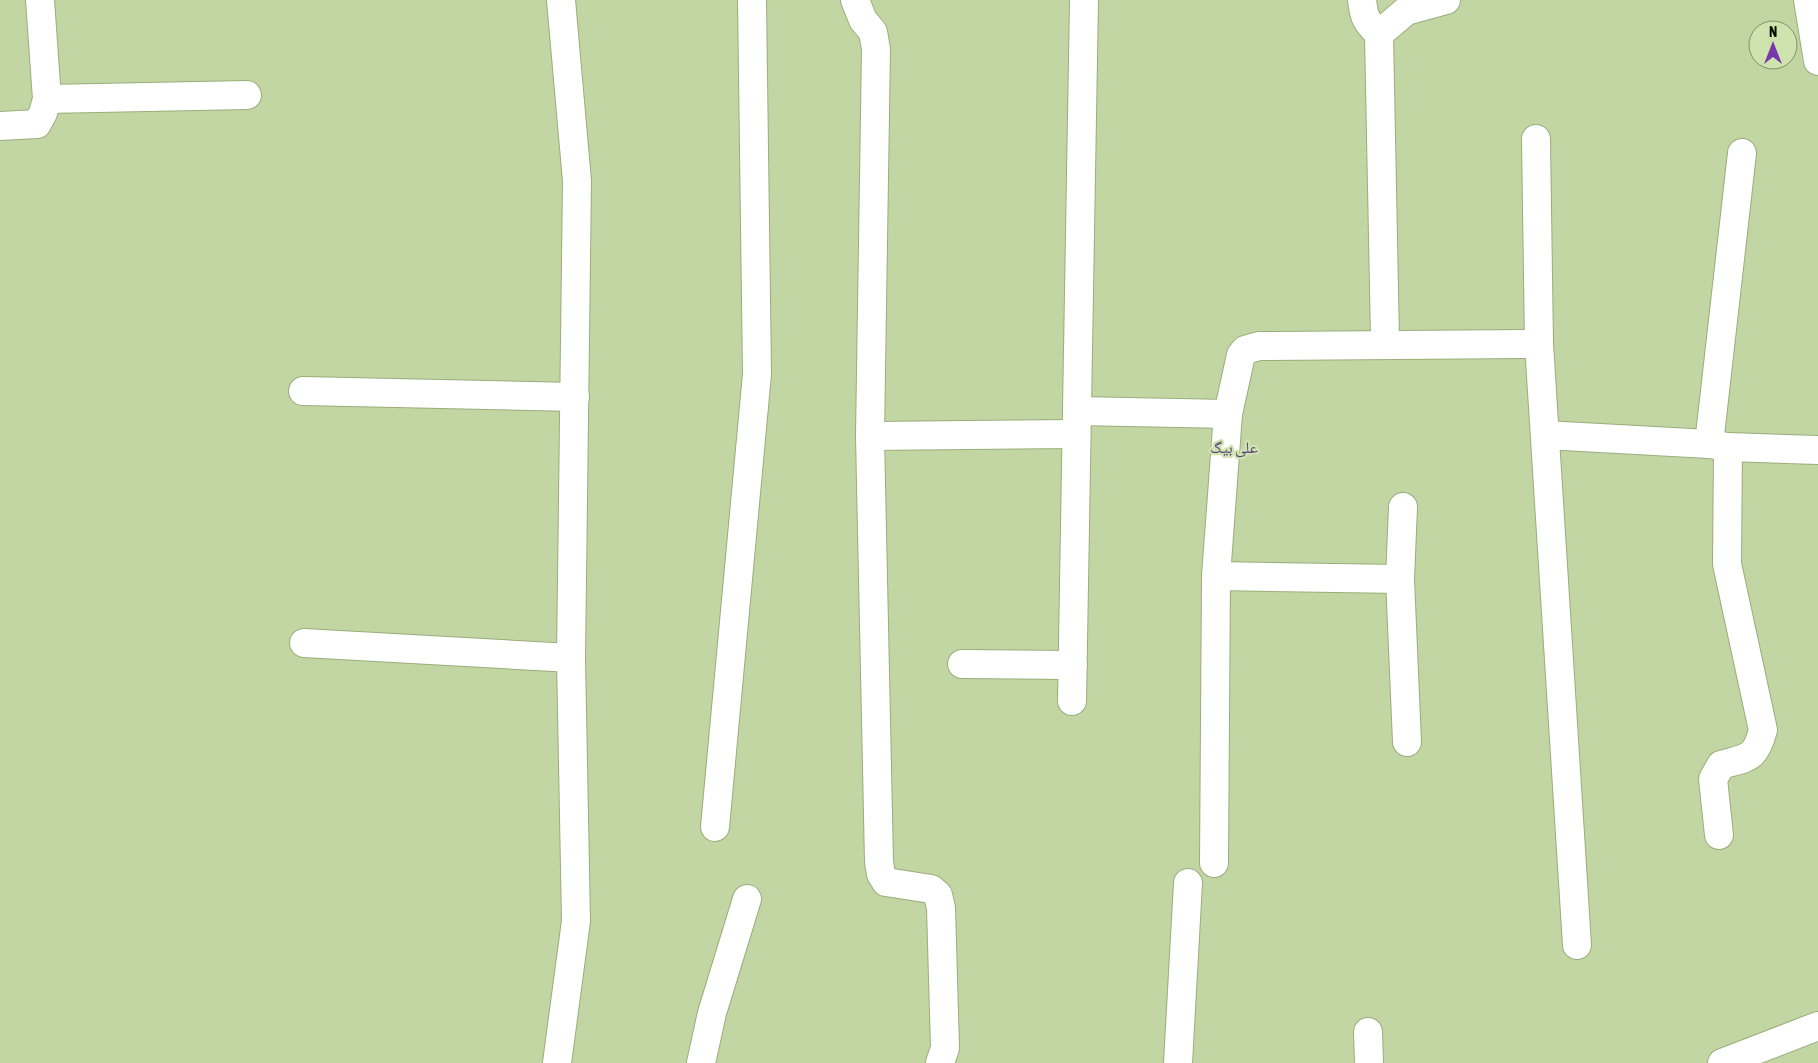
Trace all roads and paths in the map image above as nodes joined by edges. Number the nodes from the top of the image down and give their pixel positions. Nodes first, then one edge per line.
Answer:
1 (40, 0) edge
2 (560, 0) edge
3 (752, 0) edge
4 (856, 0) edge
5 (1084, 0) edge
6 (1362, 0) edge
7 (1446, 0) edge
8 (1808, 0) edge
9 (1378, 34) junction
10 (1818, 60) edge
11 (247, 95) dead end
12 (47, 99) junction
13 (0, 126) edge
14 (1536, 139) dead end
15 (1742, 153) dead end
16 (1385, 340) dead end
17 (1539, 344) junction
18 (303, 391) dead end
19 (575, 397) junction
20 (1228, 414) junction
21 (1077, 422) junction
22 (870, 436) junction
23 (1545, 436) junction
24 (1718, 446) junction
25 (1818, 450) edge
26 (1403, 507) dead end
27 (1216, 576) junction
28 (1400, 579) junction
29 (304, 643) dead end
30 (571, 658) junction
31 (962, 664) dead end
32 (1073, 665) junction
33 (1072, 701) dead end
34 (1408, 742) dead end
35 (715, 827) dead end
36 (1720, 834) dead end
37 (1214, 863) dead end
38 (1188, 883) dead end
39 (747, 899) dead end
40 (1577, 945) dead end
41 (1818, 1026) edge
42 (1368, 1032) dead end
43 (557, 1063) edge
44 (701, 1063) edge
45 (940, 1063) edge
46 (1178, 1063) edge
47 (1369, 1063) edge
48 (1722, 1063) edge

1 - 12 street
2 - 19 street
3 - 35 street
4 - 22 street
5 - 21 street
6 - 9 street
7 - 9 street
8 - 10 street
9 - 16 street
11 - 12 street
12 - 13 street
14 - 17 street
15 - 24 street
17 - 20 street
17 - 23 street
18 - 19 street
19 - 30 street
20 - 21 street
20 - 27 street
21 - 22 street
21 - 32 street
22 - 45 street
23 - 24 street
23 - 40 street
24 - 25 street
24 - 36 street
26 - 28 street
27 - 28 street
27 - 37 street
28 - 34 street
29 - 30 street
30 - 43 street
31 - 32 street
32 - 33 street
38 - 46 street
39 - 44 street
41 - 48 street
42 - 47 street

